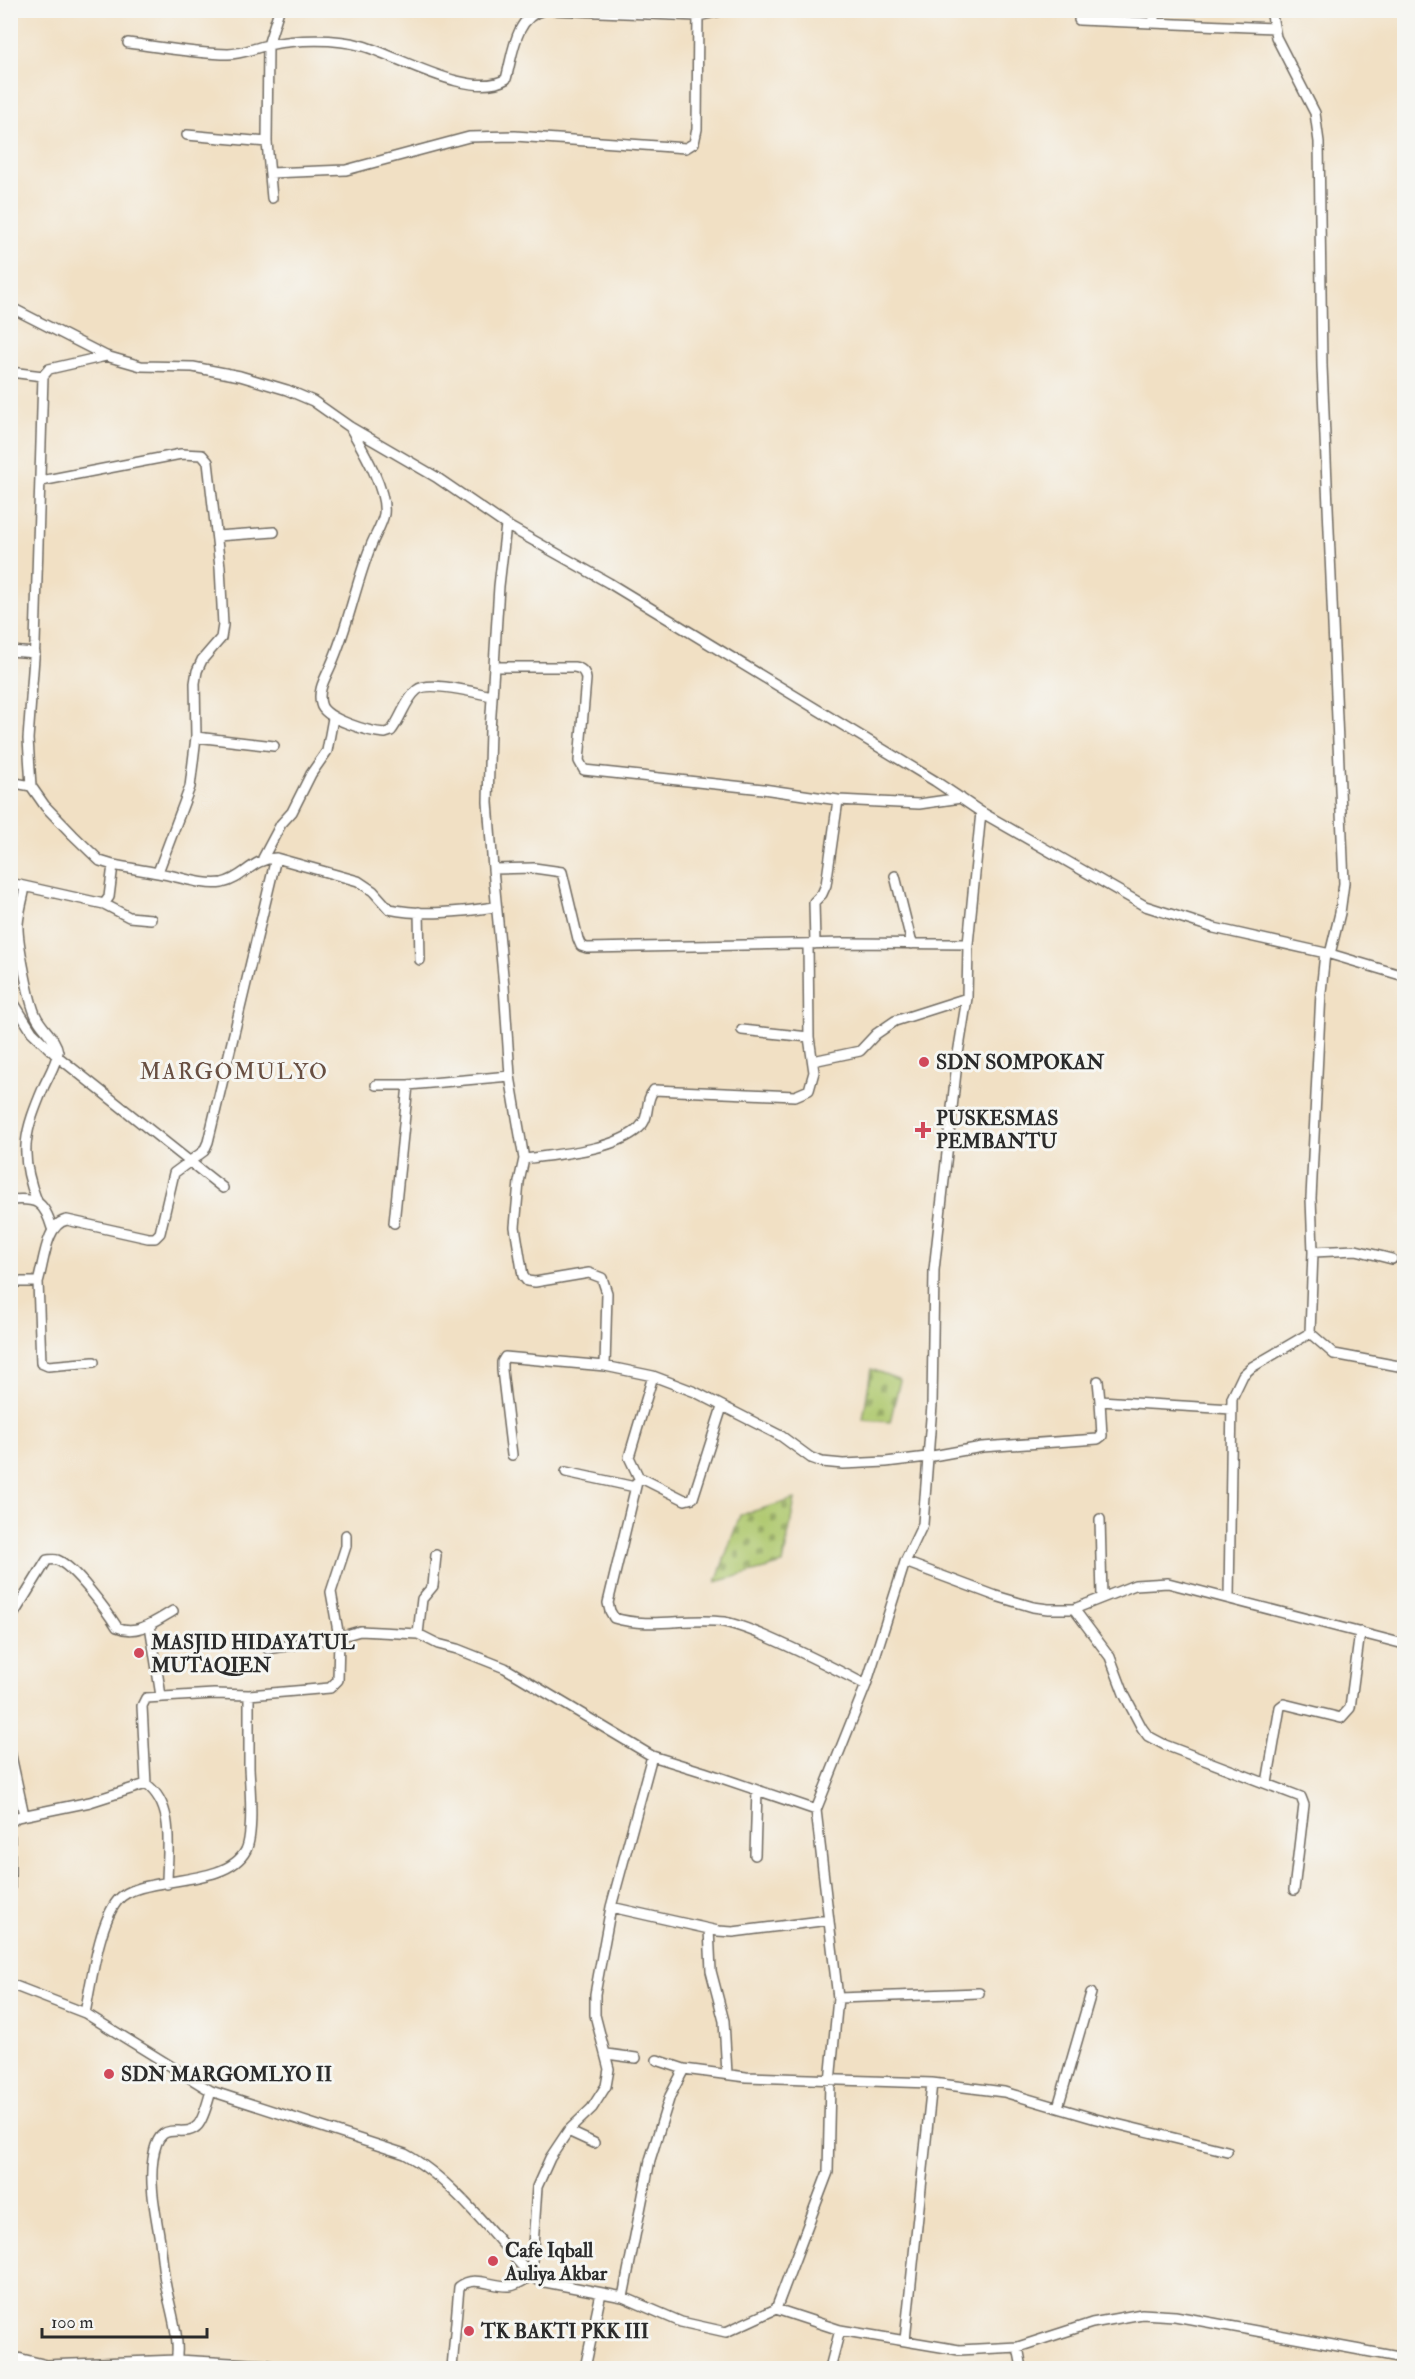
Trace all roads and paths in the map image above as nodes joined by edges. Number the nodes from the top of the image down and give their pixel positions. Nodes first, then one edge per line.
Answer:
1 (279, 10) edge
2 (544, 10) edge
3 (551, 10) edge
4 (726, 10) edge
5 (1154, 10) edge
6 (1271, 10) edge
7 (698, 13) edge
8 (1079, 20) dead end
9 (1154, 23) junction
10 (1274, 28) junction
11 (128, 43) dead end
12 (268, 45) junction
13 (187, 135) dead end
14 (267, 142) junction
15 (270, 173) junction
16 (272, 198) dead end
17 (10, 307) edge
18 (106, 356) junction
19 (10, 372) edge
20 (43, 376) junction
21 (350, 427) junction
22 (41, 481) junction
23 (506, 525) junction
24 (274, 532) dead end
25 (217, 536) junction
26 (10, 651) edge
27 (35, 653) junction
28 (495, 667) junction
29 (492, 696) junction
30 (333, 718) junction
31 (195, 737) junction
32 (274, 746) dead end
33 (10, 782) edge
34 (32, 786) junction
35 (961, 798) junction
36 (838, 800) junction
37 (981, 812) junction
38 (263, 858) junction
39 (276, 858) junction
40 (113, 865) junction
41 (493, 869) junction
42 (158, 873) junction
43 (895, 876) dead end
44 (10, 883) edge
45 (25, 886) junction
46 (104, 904) junction
47 (495, 907) junction
48 (419, 912) junction
49 (151, 919) dead end
50 (811, 944) junction
51 (912, 944) junction
52 (968, 944) junction
53 (1328, 953) junction
54 (420, 960) dead end
55 (1404, 976) edge
56 (10, 997) edge
57 (967, 998) junction
58 (742, 1030) dead end
59 (809, 1036) junction
60 (57, 1056) junction
61 (813, 1061) junction
62 (510, 1076) junction
63 (376, 1085) dead end
64 (408, 1085) junction
65 (524, 1159) junction
66 (190, 1161) junction
67 (223, 1188) dead end
68 (10, 1200) edge
69 (38, 1201) junction
70 (394, 1223) dead end
71 (52, 1228) junction
72 (1313, 1251) junction
73 (1392, 1259) dead end
74 (10, 1282) edge
75 (38, 1282) junction
76 (1310, 1333) junction
77 (94, 1362) dead end
78 (605, 1366) junction
79 (1404, 1366) edge
80 (653, 1376) junction
81 (1098, 1381) dead end
82 (1100, 1401) junction
83 (722, 1407) junction
84 (1232, 1409) junction
85 (512, 1455) dead end
86 (927, 1457) junction
87 (566, 1472) dead end
88 (637, 1483) junction
89 (1100, 1519) dead end
90 (346, 1535) dead end
91 (436, 1555) dead end
92 (905, 1562) junction
93 (1102, 1597) junction
94 (1229, 1598) junction
95 (1074, 1609) junction
96 (173, 1611) dead end
97 (10, 1620) edge
98 (150, 1625) junction
99 (1360, 1632) junction
100 (418, 1634) junction
101 (339, 1637) junction
102 (1404, 1644) edge
103 (268, 1649) dead end
104 (866, 1685) junction
105 (249, 1695) junction
106 (162, 1696) junction
107 (10, 1751) edge
108 (652, 1756) junction
109 (1267, 1783) junction
110 (146, 1784) junction
111 (758, 1790) junction
112 (816, 1810) junction
113 (24, 1815) junction
114 (10, 1823) edge
115 (10, 1838) edge
116 (755, 1855) dead end
117 (167, 1884) junction
118 (1294, 1890) dead end
119 (611, 1907) junction
120 (10, 1916) edge
121 (829, 1920) junction
122 (709, 1929) junction
123 (10, 1984) edge
124 (979, 1993) dead end
125 (1091, 1993) dead end
126 (838, 1998) junction
127 (84, 2013) junction
128 (607, 2054) junction
129 (636, 2058) dead end
130 (657, 2060) dead end
131 (684, 2069) junction
132 (727, 2074) junction
133 (830, 2082) junction
134 (932, 2083) junction
135 (211, 2091) junction
136 (1058, 2107) junction
137 (568, 2131) junction
138 (594, 2143) dead end
139 (1227, 2151) dead end
140 (531, 2276) junction
141 (601, 2293) junction
142 (623, 2297) junction
143 (776, 2309) junction
144 (840, 2330) junction
145 (905, 2340) junction
146 (1018, 2347) junction
147 (10, 2356) edge
148 (1404, 2358) edge
149 (176, 2364) edge
150 (282, 2368) edge
151 (452, 2368) edge
152 (585, 2368) edge
153 (830, 2368) edge
154 (1022, 2368) edge

1 - 12 street
2 - 12 street
3 - 7 street
4 - 7 street
5 - 9 street
6 - 10 street
7 - 15 street
8 - 9 street
9 - 10 street
10 - 53 street
11 - 12 street
12 - 14 street
13 - 14 street
14 - 15 street
15 - 16 street
17 - 18 street
18 - 20 street
18 - 21 street
19 - 20 street
20 - 22 street
21 - 23 street
21 - 30 street
22 - 25 street
22 - 27 street
23 - 28 street
23 - 35 street
24 - 25 street
25 - 31 street
26 - 27 street
27 - 34 street
28 - 29 street
28 - 36 street
29 - 30 street
29 - 41 street
30 - 38 street
31 - 32 street
31 - 42 street
33 - 34 street
34 - 40 street
35 - 36 street
35 - 37 street
36 - 50 street
37 - 52 street
37 - 53 street
38 - 39 street
38 - 42 street
39 - 48 street
39 - 66 street
40 - 42 street
40 - 46 street
41 - 47 street
41 - 50 street
43 - 51 street
44 - 45 street
45 - 46 street
45 - 60 street
46 - 49 street
47 - 48 street
47 - 62 street
48 - 54 street
50 - 51 street
50 - 59 street
51 - 52 street
52 - 57 street
53 - 55 street
53 - 72 street
56 - 60 street
57 - 61 street
57 - 86 street
58 - 59 street
59 - 61 street
60 - 66 street
60 - 69 street
61 - 65 street
62 - 64 street
62 - 65 street
63 - 64 street
64 - 70 street
65 - 78 street
66 - 67 street
66 - 71 street
68 - 69 street
69 - 71 street
71 - 75 street
72 - 73 street
72 - 76 street
74 - 75 street
75 - 77 street
76 - 79 street
76 - 84 street
78 - 80 street
78 - 85 street
80 - 83 street
80 - 88 street
81 - 82 street
82 - 84 street
82 - 86 street
83 - 86 street
83 - 88 street
84 - 94 street
86 - 92 street
87 - 88 street
88 - 104 street
89 - 93 street
90 - 101 street
91 - 100 street
92 - 95 street
92 - 104 street
93 - 94 street
93 - 95 street
94 - 99 street
95 - 109 street
96 - 98 street
97 - 98 street
98 - 106 street
99 - 102 street
99 - 109 street
100 - 101 street
100 - 108 street
101 - 103 street
101 - 105 street
104 - 112 street
105 - 106 street
105 - 117 street
106 - 110 street
107 - 113 street
108 - 111 street
108 - 119 street
109 - 118 street
110 - 113 street
110 - 117 street
111 - 112 street
111 - 116 street
112 - 121 street
113 - 114 street
115 - 120 street
117 - 127 street
119 - 122 street
119 - 128 street
121 - 122 street
121 - 126 street
122 - 132 street
123 - 127 street
124 - 126 street
125 - 136 street
126 - 133 street
127 - 135 street
128 - 129 street
128 - 137 street
130 - 131 street
131 - 132 street
131 - 142 street
132 - 133 street
133 - 134 street
133 - 143 street
134 - 136 street
134 - 145 street
135 - 140 street
135 - 149 street
136 - 139 street
137 - 138 street
137 - 140 street
140 - 141 street
140 - 151 street
141 - 142 street
141 - 152 street
142 - 143 street
143 - 144 street
144 - 145 street
144 - 153 street
145 - 146 street
146 - 148 street
146 - 154 street
147 - 149 street
149 - 150 street

